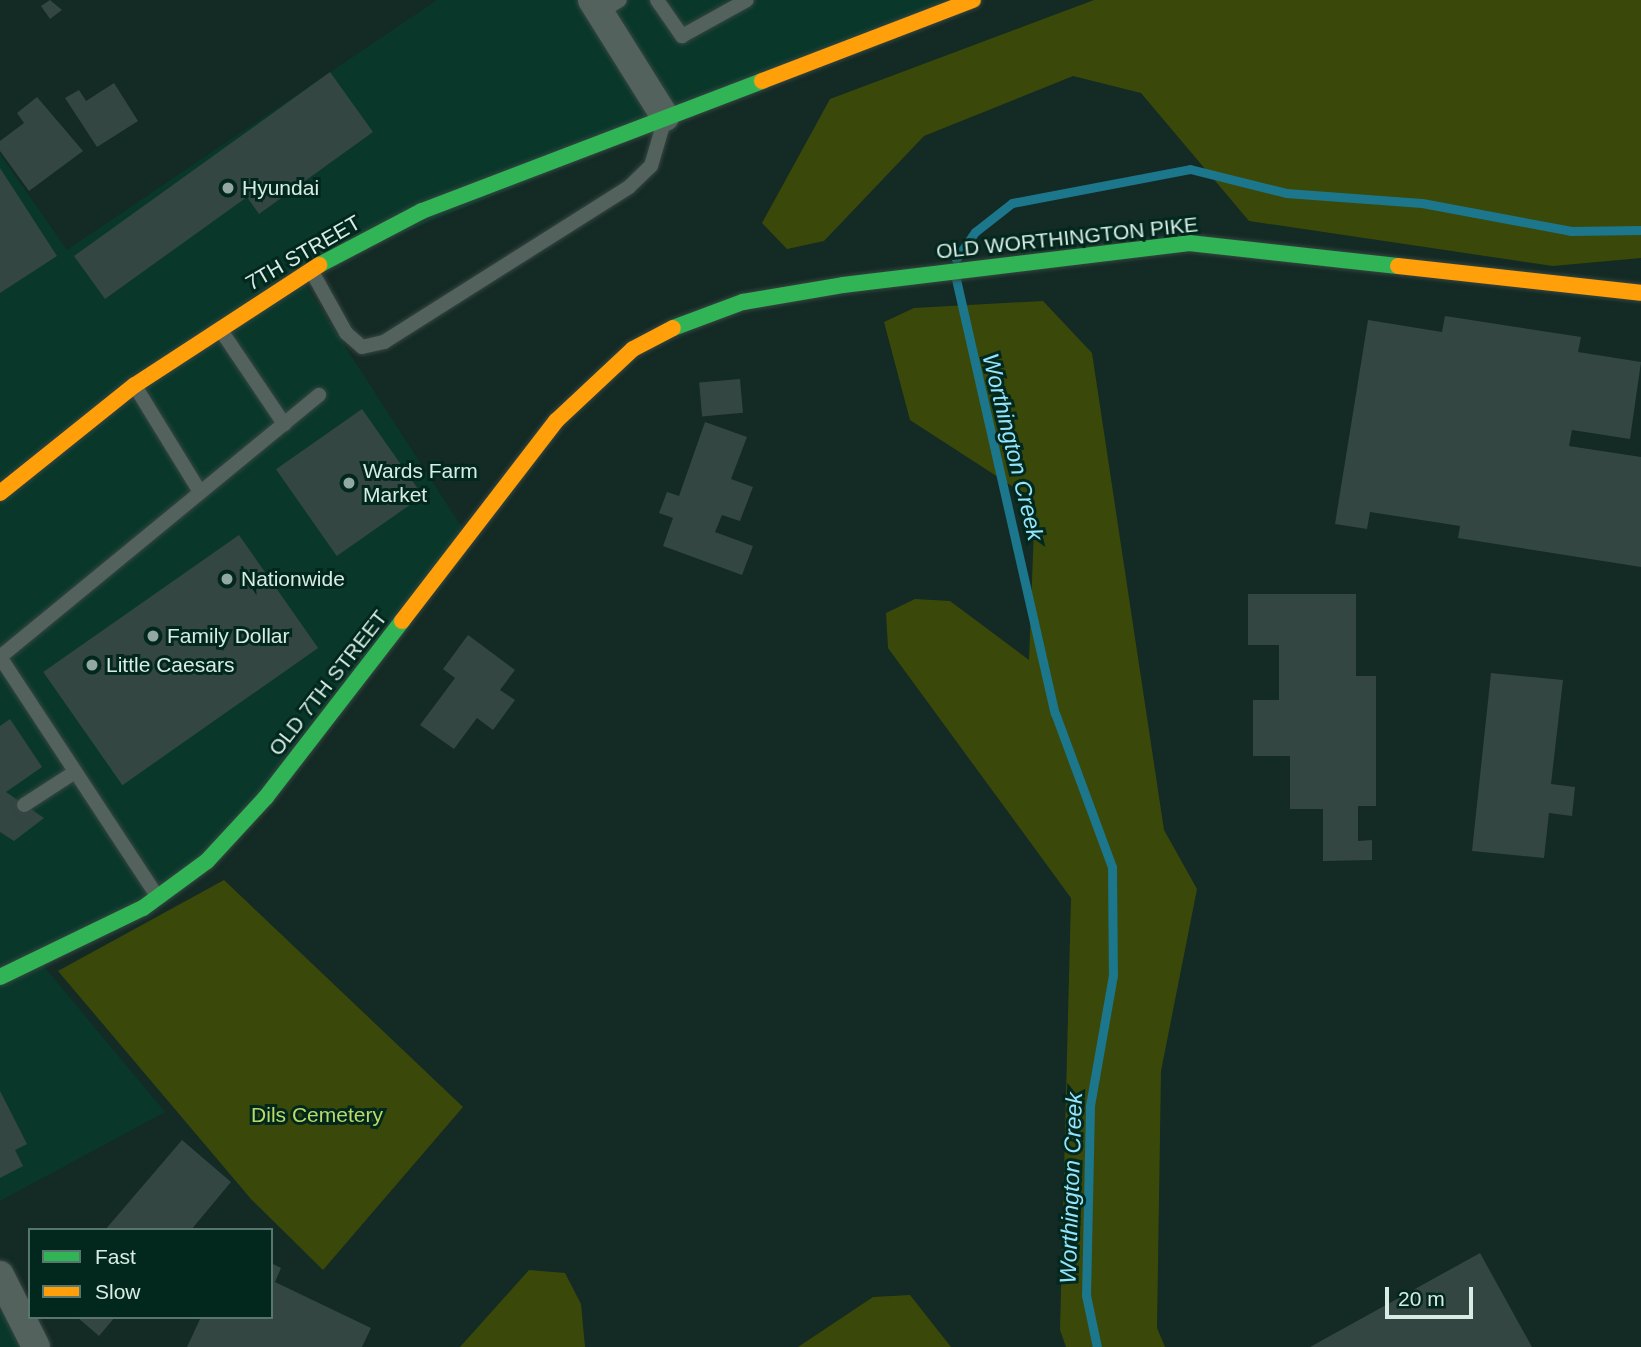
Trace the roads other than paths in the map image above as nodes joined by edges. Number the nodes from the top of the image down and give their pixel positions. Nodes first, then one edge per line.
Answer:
1 (656, 0) edge
2 (747, 0) edge
3 (973, 0) edge
4 (604, 4) edge
5 (665, 117) junction
6 (310, 269) junction
7 (1641, 293) edge
8 (219, 328) junction
9 (633, 349) joint
10 (135, 385) junction
11 (319, 395) dead end
12 (284, 424) junction
13 (3, 486) edge
14 (200, 492) junction
15 (0, 657) edge
16 (75, 772) junction
17 (24, 805) dead end
18 (158, 898) junction
19 (0, 977) edge
20 (0, 1275) edge
21 (36, 1347) edge

1 - 2 lane
3 - 5 street, 7TH STREET
4 - 5 street
5 - 6 street, 7TH STREET
5 - 6 lane
6 - 8 street, 7TH STREET
7 - 9 street, OLD WORTHINGTON PIKE
8 - 10 street, 7TH STREET
8 - 12 lane
9 - 18 street, OLD 7TH STREET
10 - 13 street, 7TH STREET
10 - 14 lane
11 - 12 lane
12 - 14 lane
14 - 15 lane
15 - 16 lane
16 - 17 lane
16 - 18 lane
18 - 19 street, OLD 7TH STREET
20 - 21 street

